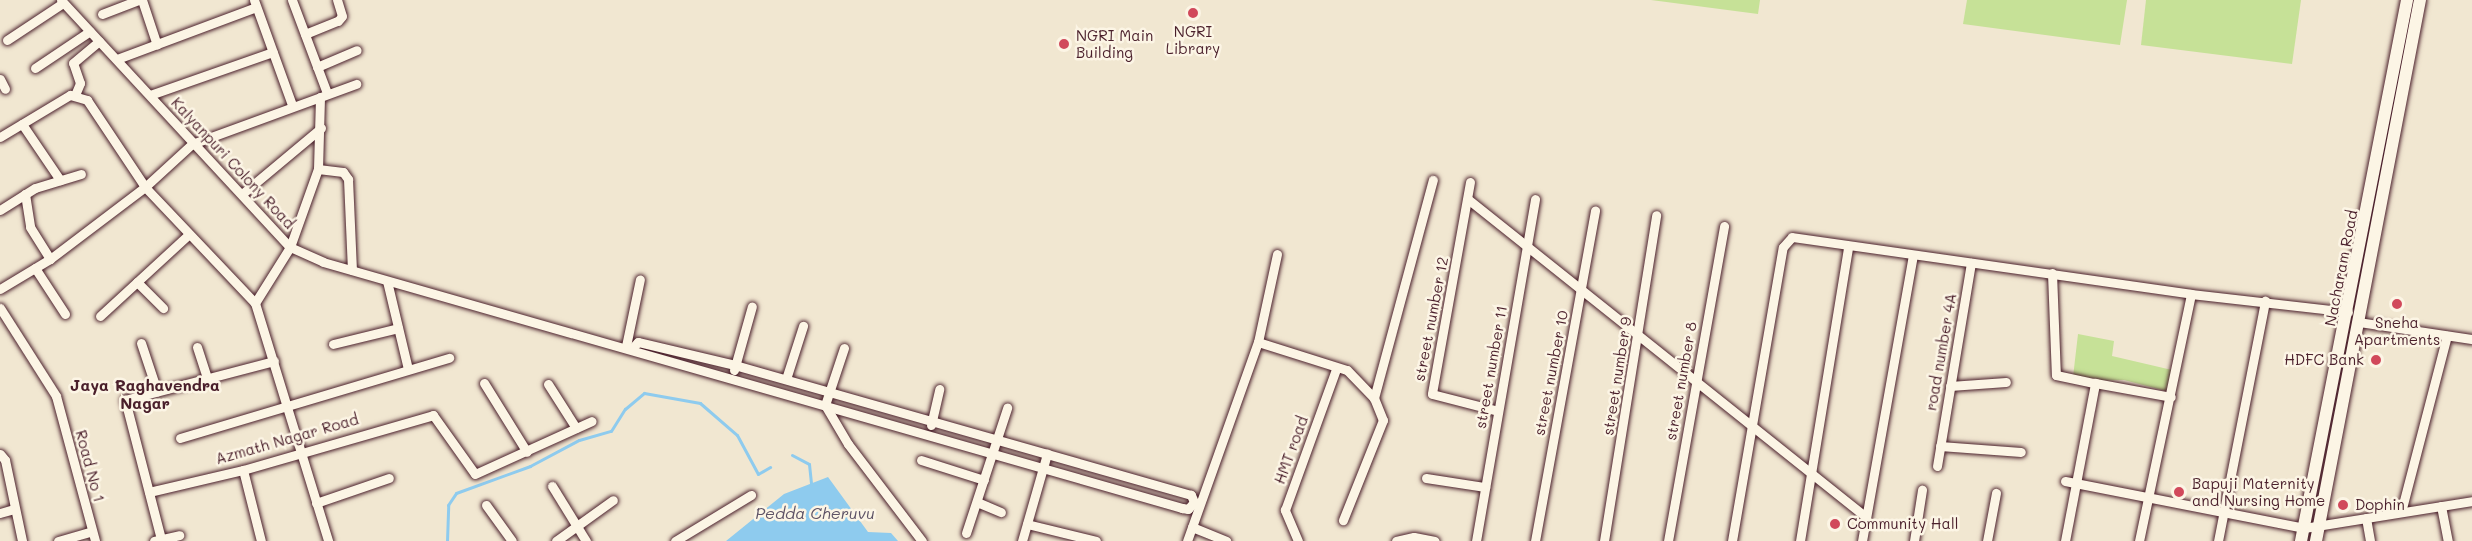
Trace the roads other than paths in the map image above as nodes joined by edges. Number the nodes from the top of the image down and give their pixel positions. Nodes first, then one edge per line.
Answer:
1 (140, 0) edge
2 (292, 0) edge
3 (337, 0) edge
4 (2407, 0) edge
5 (2420, 0) edge
6 (62, 1) edge
7 (255, 4) edge
8 (102, 14) dead end
9 (90, 31) junction
10 (305, 34) junction
11 (7, 40) dead end
12 (99, 41) junction
13 (157, 45) junction
14 (357, 50) dead end
15 (273, 52) junction
16 (117, 59) junction
17 (317, 66) junction
18 (35, 68) dead end
19 (0, 79) edge
20 (356, 84) dead end
21 (5, 89) dead end
22 (75, 95) junction
23 (150, 95) junction
24 (323, 95) junction
25 (292, 105) junction
26 (22, 124) junction
27 (321, 128) junction
28 (0, 137) edge
29 (192, 144) junction
30 (318, 169) junction
31 (81, 174) dead end
32 (60, 180) junction
33 (1433, 180) dead end
34 (1470, 183) dead end
35 (145, 187) junction
36 (25, 194) junction
37 (242, 194) junction
38 (1534, 199) dead end
39 (1469, 200) junction
40 (0, 210) edge
41 (1595, 210) dead end
42 (1656, 215) dead end
43 (1724, 226) dead end
44 (188, 235) junction
45 (1527, 246) junction
46 (290, 247) junction
47 (1848, 247) junction
48 (1277, 254) dead end
49 (1913, 256) junction
50 (50, 259) junction
51 (1971, 263) junction
52 (35, 268) junction
53 (352, 270) junction
54 (2052, 273) junction
55 (640, 279) dead end
56 (387, 280) junction
57 (137, 282) junction
58 (0, 289) edge
59 (1582, 290) junction
60 (2191, 294) junction
61 (2265, 301) junction
62 (255, 303) junction
63 (752, 306) dead end
64 (0, 308) edge
65 (163, 308) dead end
66 (2348, 312) junction
67 (65, 314) dead end
68 (100, 316) dead end
69 (2359, 322) junction
70 (803, 326) dead end
71 (398, 328) junction
72 (1639, 334) junction
73 (2447, 336) junction
74 (2472, 339) edge
75 (1258, 342) junction
76 (141, 343) dead end
77 (333, 344) dead end
78 (197, 347) dead end
79 (629, 348) junction
80 (844, 348) dead end
81 (449, 357) dead end
82 (274, 361) junction
83 (735, 365) junction
84 (408, 369) junction
85 (1336, 369) junction
86 (732, 377) junction
87 (207, 378) junction
88 (786, 379) junction
89 (1696, 380) junction
90 (2006, 382) dead end
91 (484, 383) dead end
92 (2095, 383) junction
93 (548, 384) dead end
94 (1950, 386) junction
95 (939, 389) dead end
96 (157, 391) junction
97 (830, 391) junction
98 (2171, 397) junction
99 (1374, 398) junction
100 (288, 405) junction
101 (825, 405) junction
102 (1006, 408) dead end
103 (1498, 411) junction
104 (933, 420) junction
105 (592, 421) dead end
106 (1753, 425) junction
107 (576, 429) junction
108 (930, 434) junction
109 (180, 438) dead end
110 (997, 438) junction
111 (1940, 446) junction
112 (300, 452) junction
113 (527, 452) junction
114 (993, 452) junction
115 (2021, 452) dead end
116 (0, 454) edge
117 (1047, 454) junction
118 (921, 460) dead end
119 (1937, 466) dead end
120 (1043, 468) junction
121 (243, 470) junction
122 (1811, 474) junction
123 (389, 478) dead end
124 (1426, 478) dead end
125 (984, 480) junction
126 (2065, 481) dead end
127 (1144, 482) junction
128 (2076, 484) junction
129 (552, 486) dead end
130 (1485, 487) junction
131 (1922, 490) dead end
132 (149, 492) junction
133 (1996, 493) dead end
134 (751, 495) dead end
135 (1140, 496) junction
136 (2148, 498) junction
137 (613, 500) dead end
138 (2472, 501) edge
139 (977, 502) junction
140 (316, 503) junction
141 (486, 505) dead end
142 (2441, 506) junction
143 (14, 509) junction
144 (2224, 511) junction
145 (1001, 512) dead end
146 (2401, 512) junction
147 (0, 513) edge
148 (1866, 517) junction
149 (2366, 518) junction
150 (1343, 520) dead end
151 (1027, 524) junction
152 (577, 526) junction
153 (2319, 526) junction
154 (1192, 528) junction
155 (2304, 528) junction
156 (92, 531) junction
157 (966, 533) dead end
158 (179, 535) dead end
159 (158, 540) edge
160 (22, 541) edge
161 (58, 541) edge
162 (95, 541) edge
163 (261, 541) edge
164 (328, 541) edge
165 (512, 541) edge
166 (556, 541) edge
167 (586, 541) edge
168 (675, 541) edge
169 (922, 541) edge
170 (1022, 541) edge
171 (1096, 541) edge
172 (1187, 541) edge
173 (1226, 541) edge
174 (1298, 541) edge
175 (1396, 541) edge
176 (1436, 541) edge
177 (1476, 541) edge
178 (1535, 541) edge
179 (1604, 541) edge
180 (1668, 541) edge
181 (1732, 541) edge
182 (1800, 541) edge
183 (1862, 541) edge
184 (1914, 541) edge
185 (1987, 541) edge
186 (2065, 541) edge
187 (2139, 541) edge
188 (2218, 541) edge
189 (2301, 541) edge
190 (2316, 541) edge
191 (2370, 541) edge
192 (2448, 541) edge

1 - 8 street
1 - 13 street
2 - 10 street
3 - 10 street
4 - 66 main road, Nacharam Road
5 - 69 main road, Nacharam Road
6 - 9 street, Kalyanpuri Colony Road
6 - 11 street
7 - 13 street
7 - 15 street
9 - 12 street, Kalyanpuri Colony Road
9 - 18 street
10 - 17 street
12 - 16 street, Kalyanpuri Colony Road
12 - 22 street
13 - 16 street
14 - 17 street
15 - 23 street
15 - 25 street
16 - 23 street, Kalyanpuri Colony Road
17 - 24 street
19 - 21 street
20 - 24 street
22 - 26 street
22 - 35 street
23 - 29 street, Kalyanpuri Colony Road
24 - 25 street
24 - 27 street
25 - 29 street
26 - 28 street
26 - 32 street
27 - 30 street
27 - 37 street
29 - 35 street
29 - 37 street, Kalyanpuri Colony Road
30 - 46 street
30 - 53 street
31 - 32 street
32 - 36 street
33 - 99 street, street number 12
34 - 39 street, street number 12
35 - 44 street
35 - 50 street
36 - 40 street
36 - 50 street
37 - 46 street, Kalyanpuri Colony Road
38 - 45 street, street number 11
39 - 45 street
39 - 103 street, street number 12
41 - 59 street, street number 10
42 - 72 street, street number 9
43 - 89 street, street number 8
44 - 57 street
44 - 62 street
45 - 59 street
45 - 103 street, street number 11
46 - 53 street
46 - 62 street, Kalyanpuri Colony Road
47 - 49 street
47 - 106 street
47 - 122 street
48 - 75 street
49 - 51 street
49 - 148 street
50 - 52 street
51 - 54 street
51 - 94 street, road number 4A
52 - 58 street
52 - 67 street
53 - 56 street
54 - 60 street
54 - 92 street
55 - 79 street
56 - 71 street
56 - 79 street
57 - 65 street
57 - 68 street
59 - 72 street
59 - 178 street, street number 10
60 - 61 street
60 - 98 street
61 - 66 street
61 - 144 street
62 - 82 street
63 - 83 street
64 - 156 street, Road No 1
66 - 155 main road, Nacharam Road
69 - 73 street
69 - 153 main road, Nacharam Road
70 - 88 street
71 - 77 street
71 - 84 street
72 - 89 street
72 - 179 street, street number 9
73 - 74 street
73 - 146 street
75 - 85 street
75 - 154 street
76 - 96 street
78 - 87 street
79 - 83 street
79 - 86 street
80 - 97 street
81 - 84 street
82 - 87 street
82 - 100 street
83 - 86 street
83 - 88 street
84 - 100 street
85 - 99 street
85 - 174 street, HMT road
86 - 101 street
87 - 96 street
88 - 97 street
89 - 106 street
89 - 180 street, street number 8
90 - 94 street
91 - 113 street
92 - 98 street
92 - 128 street
93 - 107 street
94 - 111 street, road number 4A
95 - 104 street
96 - 132 street
97 - 101 street
97 - 104 street
98 - 136 street
99 - 150 street
100 - 109 street
100 - 112 street
101 - 108 street
101 - 169 street
102 - 110 street
103 - 130 street, street number 11
104 - 108 street
104 - 110 street
105 - 107 street
106 - 122 street
106 - 181 street
107 - 113 street
108 - 114 street
110 - 114 street
110 - 117 street
111 - 115 street
111 - 119 street, road number 4A
112 - 113 street, Azmath Nagar Road
112 - 121 street, Azmath Nagar Road
112 - 140 street
114 - 120 street
114 - 125 street
116 - 143 street
117 - 120 street
117 - 127 street
118 - 125 street
120 - 135 street
120 - 151 street
121 - 132 street, Azmath Nagar Road
121 - 163 street
122 - 148 street
122 - 182 street
123 - 140 street
124 - 130 street
125 - 139 street
126 - 128 street
127 - 135 street
127 - 135 street
128 - 136 street
128 - 186 street
129 - 152 street
130 - 177 street, street number 11
131 - 184 street
132 - 159 street
133 - 185 street
134 - 168 street
136 - 144 street
136 - 187 street
137 - 152 street
138 - 142 street
139 - 145 street
139 - 157 street
140 - 164 street
141 - 165 street
142 - 146 street
142 - 192 street
143 - 147 street
143 - 160 street
144 - 155 street
144 - 188 street
146 - 149 street
148 - 183 street
149 - 153 street
149 - 191 street
151 - 170 street
151 - 171 street
152 - 166 street
152 - 167 street
153 - 155 street
153 - 190 main road, Nacharam Road
154 - 172 street
154 - 173 street
155 - 189 main road, Nacharam Road
156 - 161 street
156 - 162 street, Road No 1
158 - 159 street
175 - 176 street

